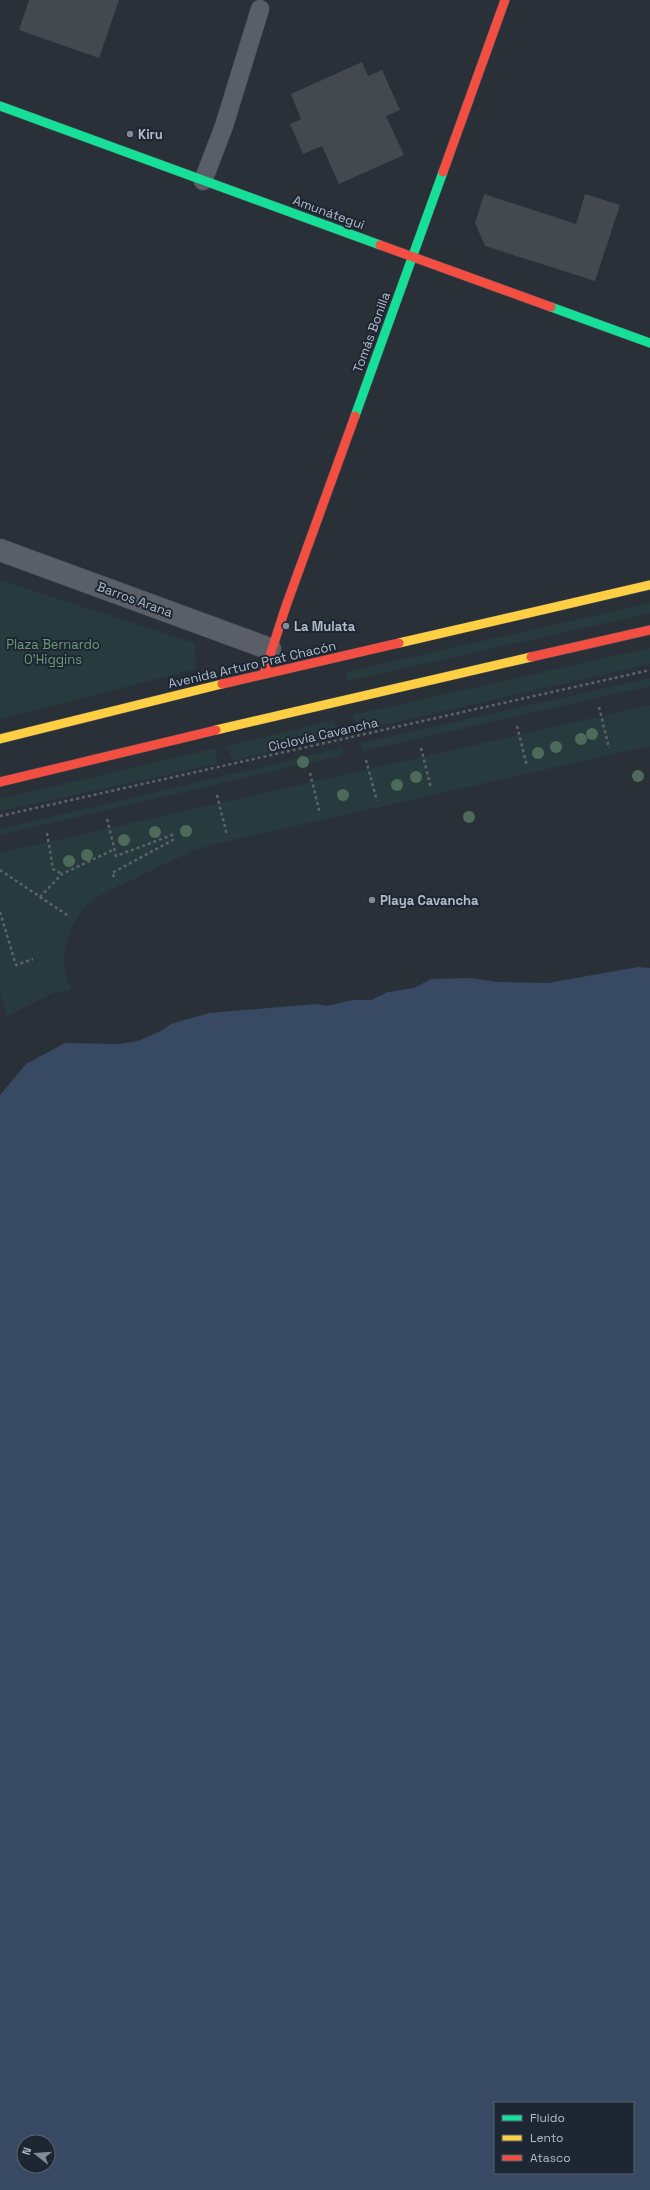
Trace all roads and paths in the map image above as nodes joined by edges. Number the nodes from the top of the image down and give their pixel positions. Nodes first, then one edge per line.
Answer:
1 (505, 0) edge
2 (260, 10) dead end
3 (0, 106) edge
4 (203, 181) junction
5 (412, 256) junction
6 (650, 343) edge
7 (0, 550) edge
8 (650, 584) edge
9 (650, 630) edge
10 (270, 649) junction
11 (650, 670) edge
12 (264, 674) junction
13 (599, 707) dead end
14 (517, 726) dead end
15 (0, 739) edge
16 (421, 748) dead end
17 (609, 748) dead end
18 (366, 760) dead end
19 (527, 766) dead end
20 (310, 773) dead end
21 (0, 782) edge
22 (431, 788) dead end
23 (217, 795) dead end
24 (376, 801) dead end
25 (320, 814) dead end
26 (0, 816) edge
27 (107, 819) dead end
28 (47, 833) dead end
29 (227, 835) dead end
30 (115, 849) junction
31 (0, 870) edge
32 (62, 874) junction
33 (116, 880) dead end
34 (40, 897) junction
35 (0, 912) edge
36 (70, 917) dead end
37 (33, 959) dead end

1 - 5 street, Tomás Bonilla
2 - 4 lane
3 - 4 street, Amunátegui
4 - 5 street, Amunátegui
5 - 6 street, Amunátegui
5 - 10 street, Tomás Bonilla
7 - 10 street, Barros Arana
8 - 12 street, Avenida Arturo Prat Chacón
9 - 21 street
10 - 12 street, Tomás Bonilla
11 - 26 path, Ciclovía Cavancha
12 - 15 street, Avenida Arturo Prat Chacón
13 - 17 path
14 - 19 path
16 - 22 path
18 - 24 path
20 - 25 path
23 - 29 path
27 - 30 path
28 - 32 path
30 - 32 path
30 - 33 path
31 - 34 path
32 - 34 path
34 - 36 path
35 - 37 path

